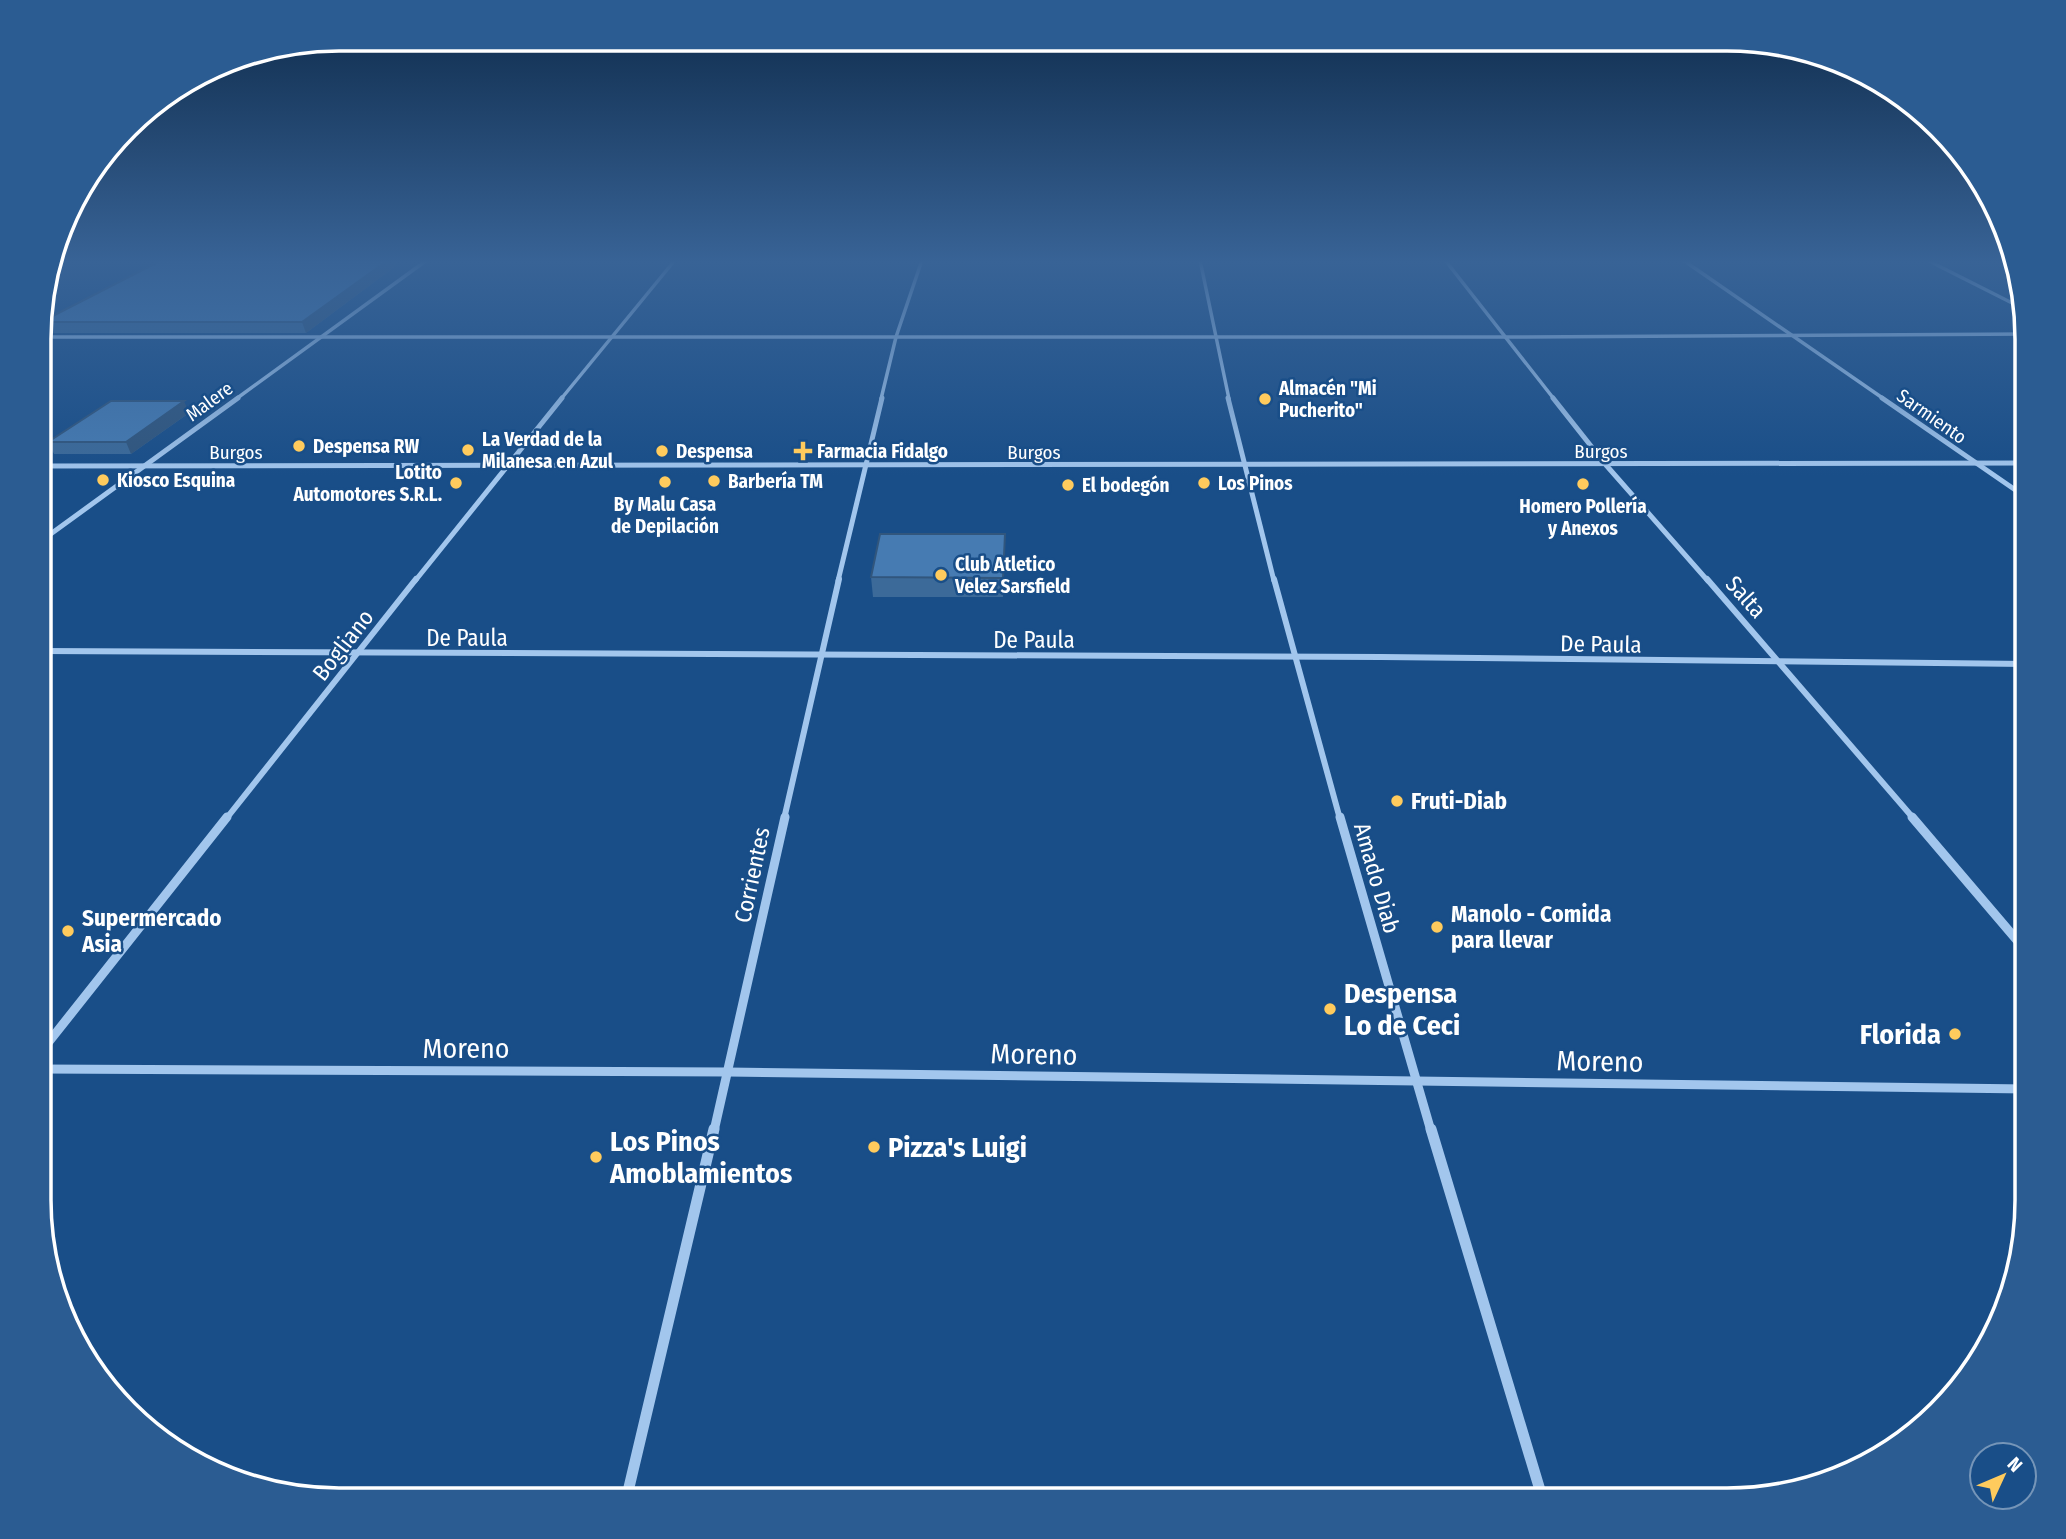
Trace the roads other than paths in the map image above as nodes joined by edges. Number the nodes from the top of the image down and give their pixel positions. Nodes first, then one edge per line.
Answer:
1 (329, 332) edge
2 (617, 332) edge
3 (898, 332) edge
4 (1212, 332) edge
5 (1502, 332) edge
6 (1788, 332) edge
7 (2015, 334) edge
8 (1794, 336) junction
9 (51, 337) edge
10 (322, 337) junction
11 (613, 337) junction
12 (896, 337) junction
13 (1213, 337) junction
14 (1506, 337) junction
15 (1974, 463) junction
16 (2015, 463) edge
17 (507, 465) junction
18 (1606, 465) junction
19 (51, 466) edge
20 (867, 466) junction
21 (1244, 466) junction
22 (141, 467) junction
23 (2015, 491) edge
24 (51, 534) edge
25 (51, 651) edge
26 (357, 655) junction
27 (820, 657) junction
28 (1294, 657) junction
29 (1782, 664) junction
30 (2015, 664) edge
31 (2015, 938) edge
32 (51, 1040) edge
33 (51, 1069) edge
34 (728, 1072) junction
35 (1414, 1082) junction
36 (2015, 1089) edge
37 (629, 1488) edge
38 (1539, 1488) edge

1 - 10 street, Malere
2 - 11 street, Bogliano
3 - 12 street, Corrientes
4 - 13 street, Amado Diab
5 - 14 street, Salta
6 - 8 street, Sarmiento
7 - 8 street
8 - 14 street
8 - 15 street, Sarmiento
9 - 10 street
10 - 11 street
10 - 22 street, Malere
11 - 12 street
11 - 17 street, Bogliano
12 - 13 street
12 - 20 street, Corrientes
13 - 14 street
13 - 21 street, Amado Diab
14 - 18 street, Salta
15 - 16 street, Burgos
15 - 18 street, Burgos
15 - 23 street, Sarmiento
17 - 20 street, Burgos
17 - 22 street, Burgos
17 - 26 street, Bogliano
18 - 21 street, Burgos
18 - 29 street, Salta
19 - 22 street, Burgos
20 - 21 street, Burgos
20 - 27 street, Corrientes
21 - 28 street, Amado Diab
22 - 24 street, Malere
25 - 26 street, De Paula
26 - 27 street, De Paula
26 - 32 street, Bogliano
27 - 28 street, De Paula
27 - 34 street, Corrientes
28 - 29 street, De Paula
28 - 35 street, Amado Diab
29 - 30 street, De Paula
29 - 31 street, Salta
33 - 34 street, Moreno
34 - 35 street, Moreno
34 - 37 street, Corrientes
35 - 36 street, Moreno
35 - 38 street, Amado Diab

